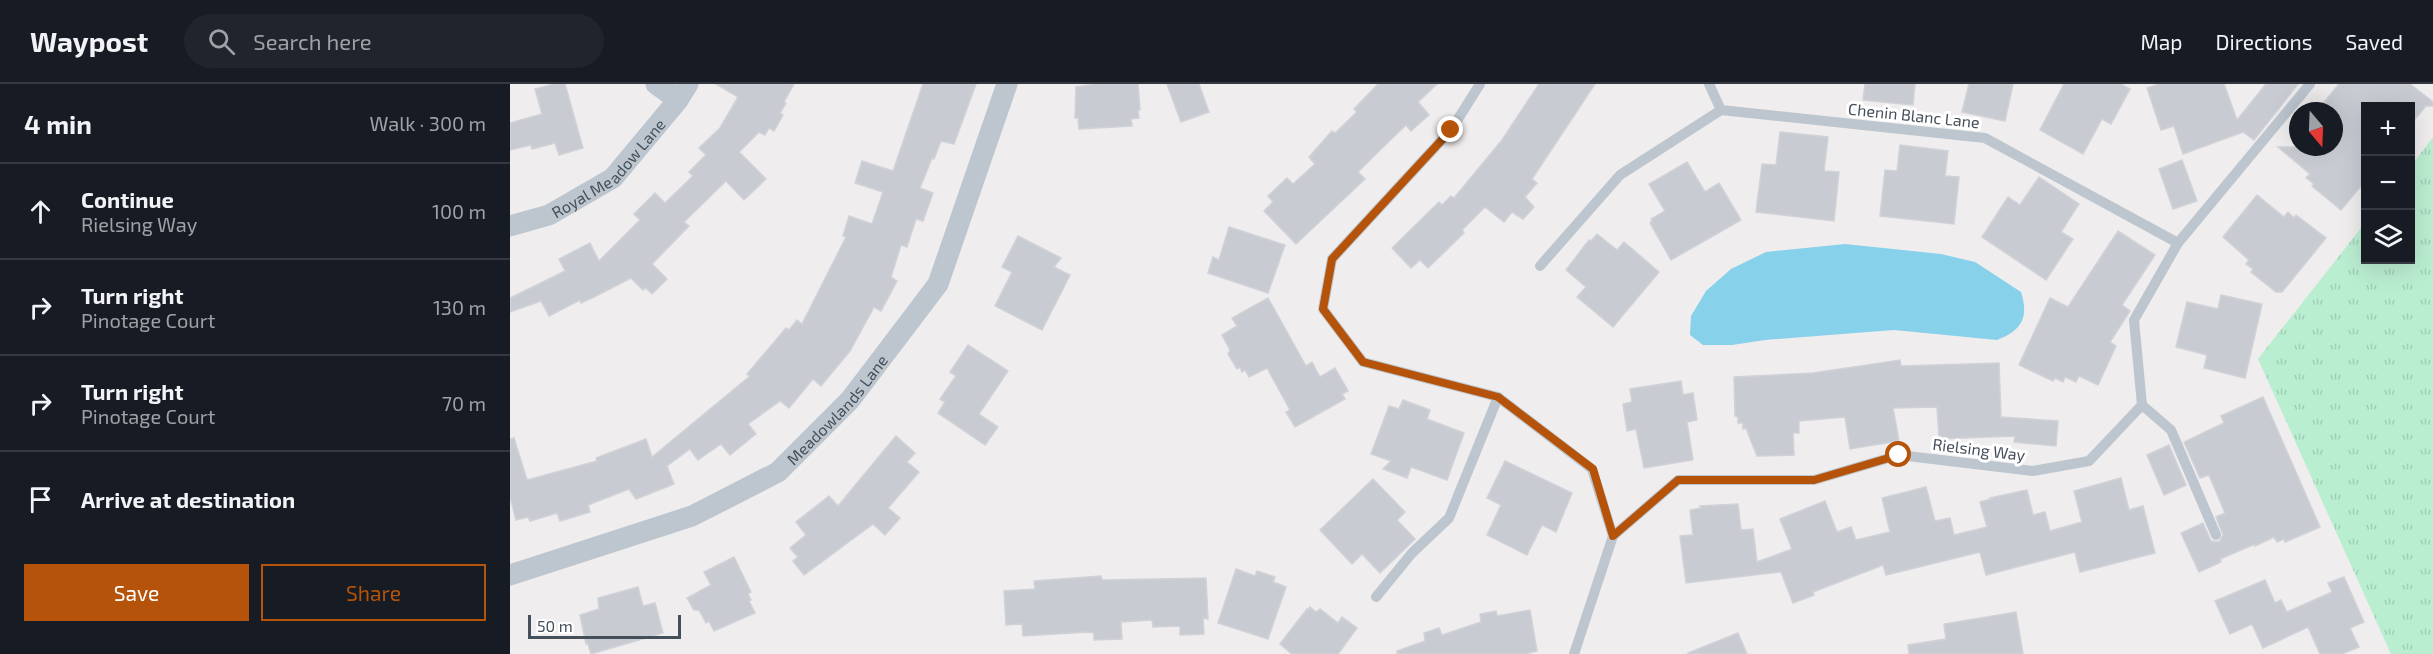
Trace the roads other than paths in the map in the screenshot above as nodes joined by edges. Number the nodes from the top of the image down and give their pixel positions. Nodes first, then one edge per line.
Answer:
1 (656, 84) edge
2 (1007, 84) edge
3 (1480, 84) edge
4 (1709, 84) edge
5 (2310, 84) edge
6 (683, 92) edge
7 (1721, 110) junction
8 (510, 226) edge
9 (2178, 243) junction
10 (1540, 266) dead end
11 (1498, 397) junction
12 (2142, 405) junction
13 (2216, 535) dead end
14 (1613, 536) junction
15 (510, 575) edge
16 (1376, 597) dead end
17 (1574, 654) edge

1 - 6 street
2 - 15 street, Meadowlands Lane
3 - 11 lane
4 - 7 lane
5 - 9 lane
6 - 8 street, Royal Meadow Lane
7 - 9 lane, Chenin Blanc Lane
7 - 10 lane
9 - 12 lane
11 - 14 lane
11 - 16 lane
12 - 13 lane
12 - 14 lane, Rielsing Way
14 - 17 lane

